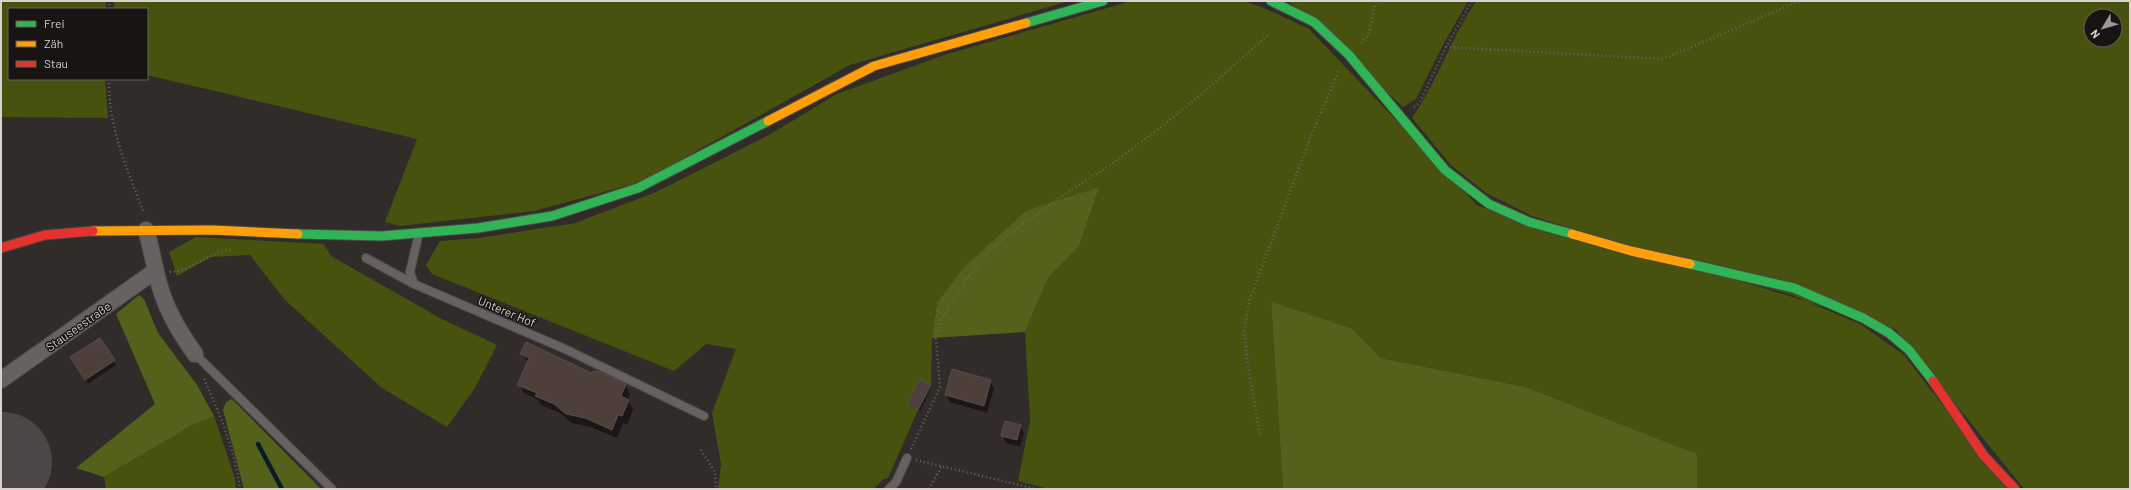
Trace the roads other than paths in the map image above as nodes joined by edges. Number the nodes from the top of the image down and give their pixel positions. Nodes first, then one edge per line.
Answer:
1 (1103, 1) edge
2 (1271, 1) edge
3 (146, 230) junction
4 (419, 233) junction
5 (1, 248) edge
6 (366, 258) dead end
7 (155, 271) junction
8 (414, 284) junction
9 (195, 354) joint
10 (1, 380) edge
11 (704, 416) dead end
12 (907, 458) road end
13 (332, 489) edge
14 (889, 489) edge
15 (2015, 489) edge

1 - 4 street
2 - 15 street
3 - 4 street
3 - 5 street
3 - 7 street
4 - 8 lane
6 - 8 lane, Unterer Hof
7 - 9 street
7 - 10 street, Stauseestraße
8 - 11 lane, Unterer Hof
9 - 13 lane
12 - 14 lane

